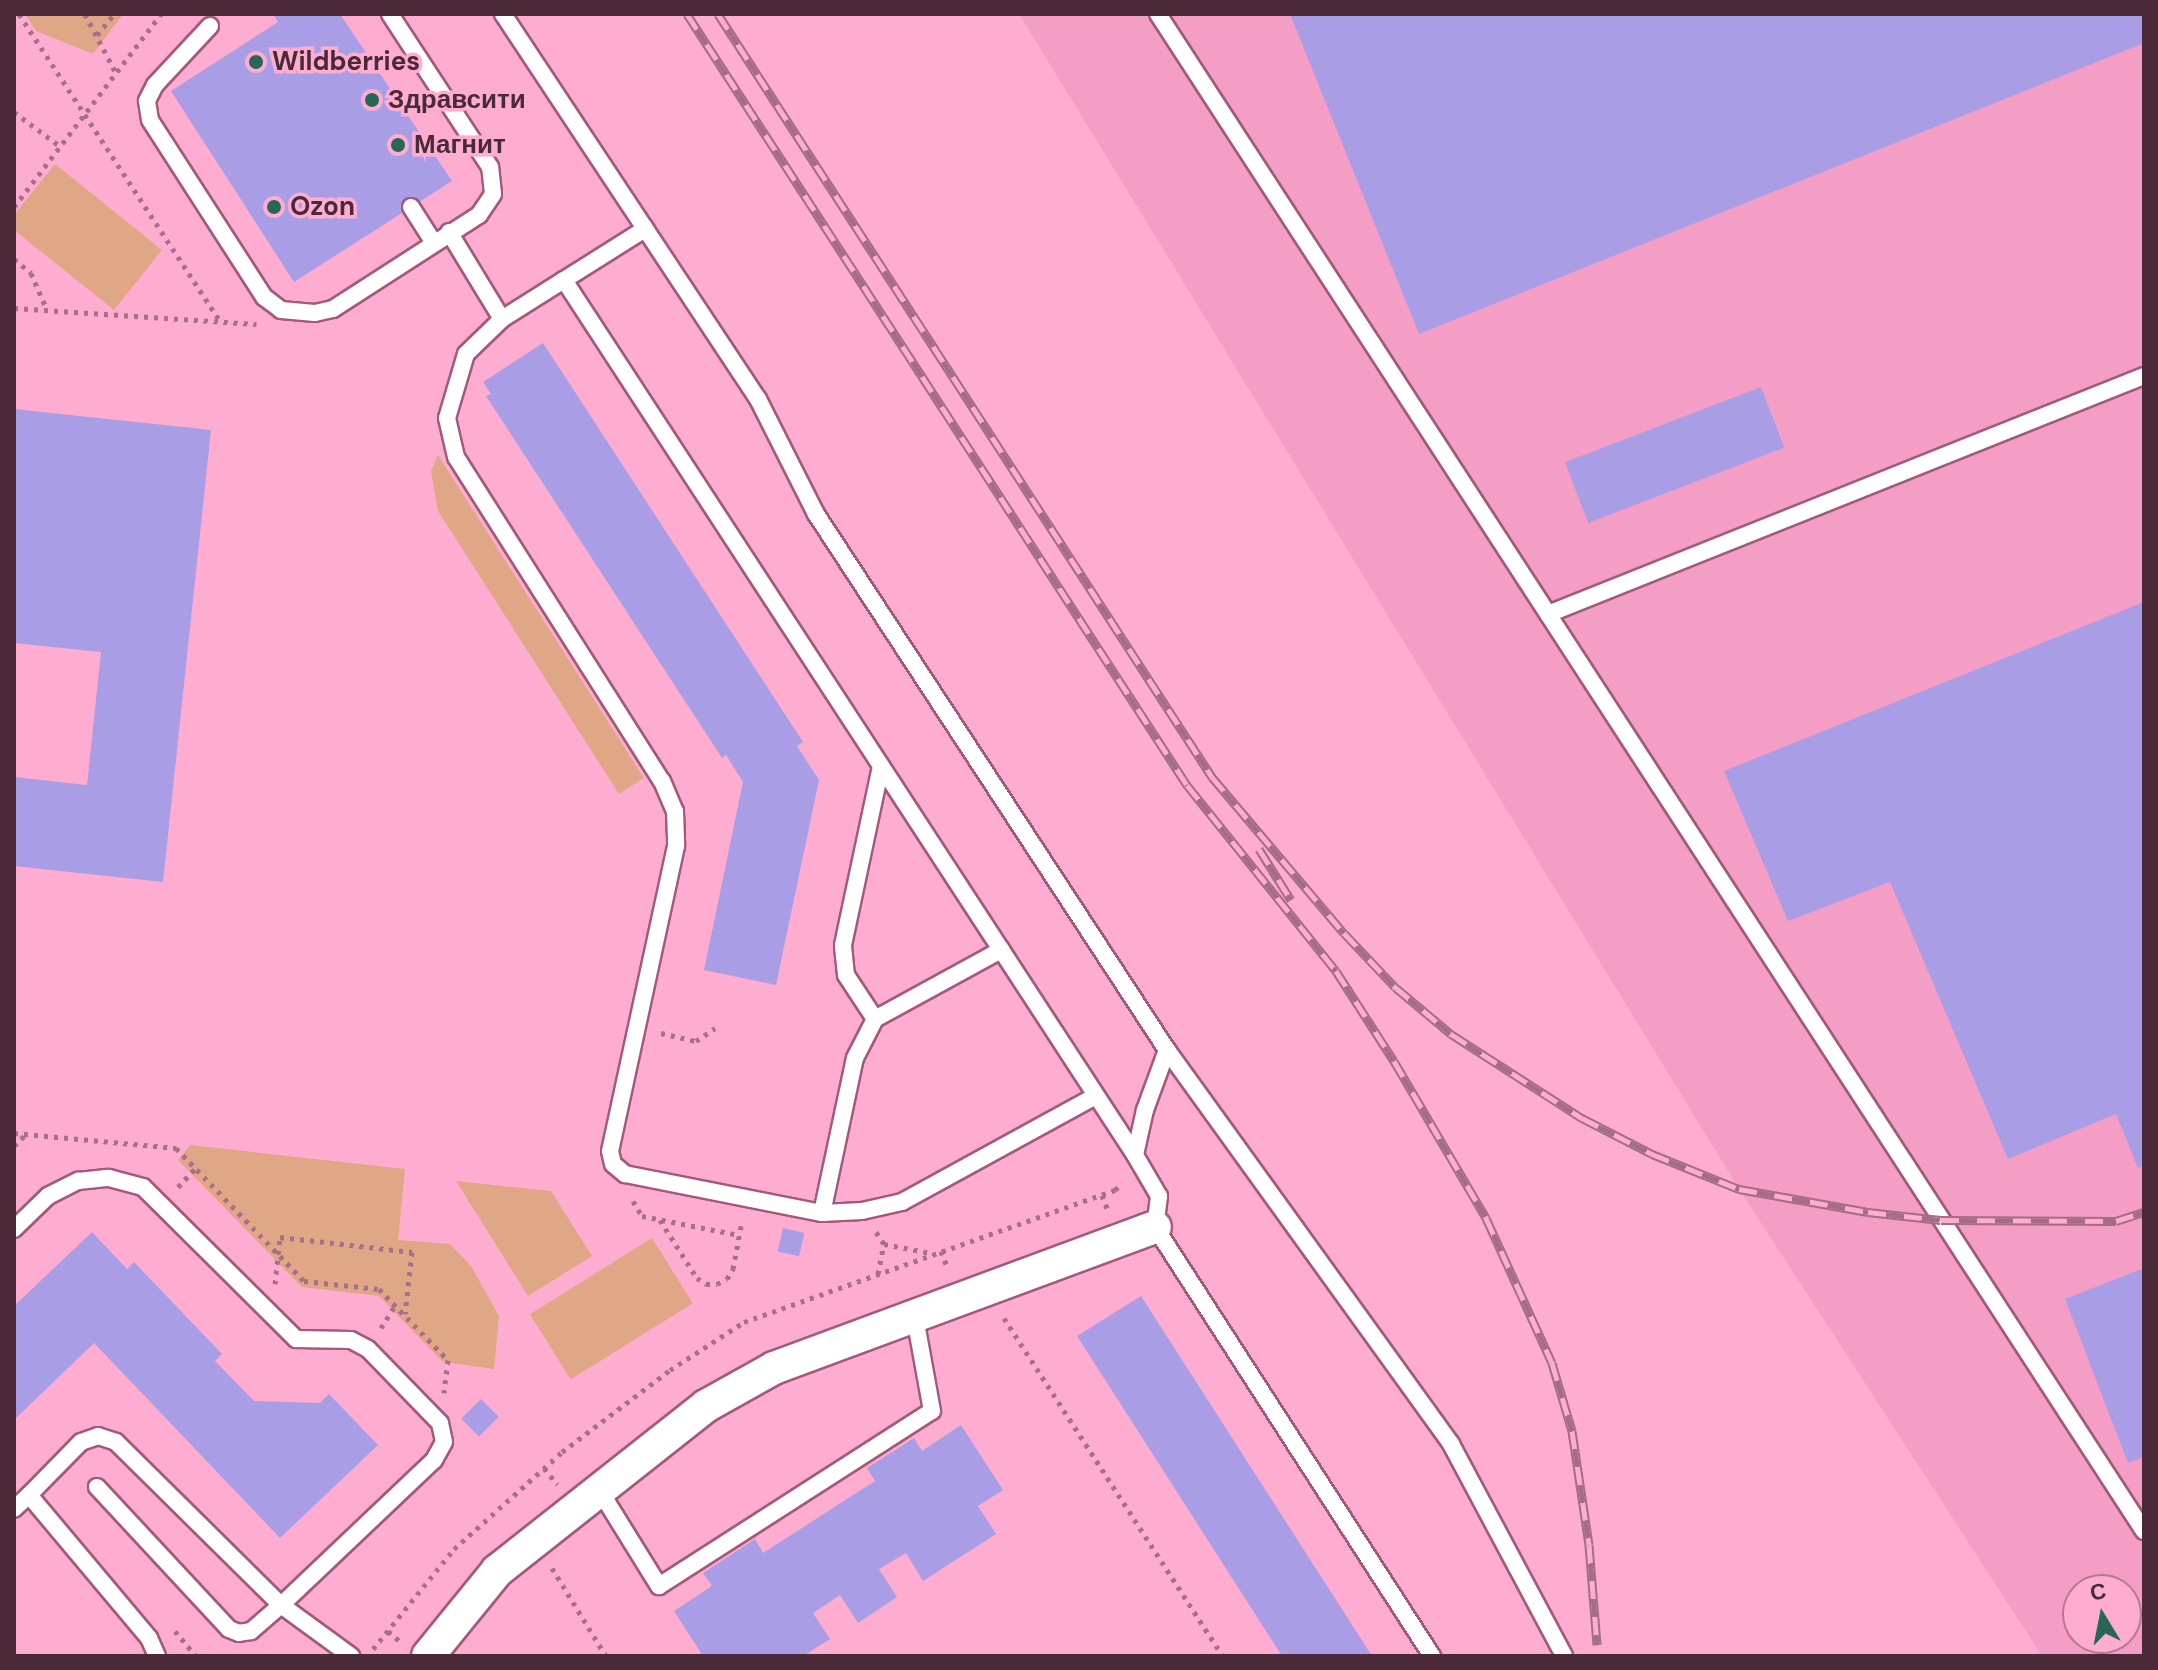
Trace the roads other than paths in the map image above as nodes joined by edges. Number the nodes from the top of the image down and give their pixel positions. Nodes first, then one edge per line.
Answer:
1 (390, 14) edge
2 (503, 14) edge
3 (1158, 14) edge
4 (210, 26) dead end
5 (411, 207) dead end
6 (645, 229) junction
7 (449, 232) junction
8 (434, 243) junction
9 (564, 280) junction
10 (502, 319) junction
11 (2144, 376) edge
12 (1548, 614) junction
13 (881, 766) junction
14 (1001, 950) junction
15 (875, 1019) junction
16 (1167, 1050) junction
17 (1096, 1096) junction
18 (1135, 1155) junction
19 (822, 1213) junction
20 (1155, 1227) junction
21 (14, 1229) edge
22 (915, 1317) junction
23 (97, 1487) dead end
24 (600, 1491) junction
25 (29, 1495) junction
26 (14, 1509) edge
27 (2144, 1531) edge
28 (281, 1605) junction
29 (157, 1656) edge
30 (351, 1656) edge
31 (428, 1656) edge
32 (1432, 1656) edge
33 (1564, 1656) edge

1 - 7 lane
2 - 6 lane
3 - 12 lane
4 - 8 lane
5 - 8 lane
6 - 9 lane
6 - 16 lane
7 - 8 lane
7 - 10 lane
9 - 10 lane
9 - 13 lane
10 - 19 lane
11 - 12 lane
12 - 27 lane
13 - 14 lane
13 - 15 lane
14 - 15 lane
14 - 17 lane
15 - 19 lane
16 - 18 lane
16 - 33 lane
17 - 18 lane
17 - 19 lane
18 - 20 lane
20 - 22 street
20 - 32 lane
21 - 28 lane
22 - 24 street
22 - 24 lane
23 - 28 lane
24 - 31 street
25 - 26 lane
25 - 28 lane
25 - 29 lane
28 - 30 lane

